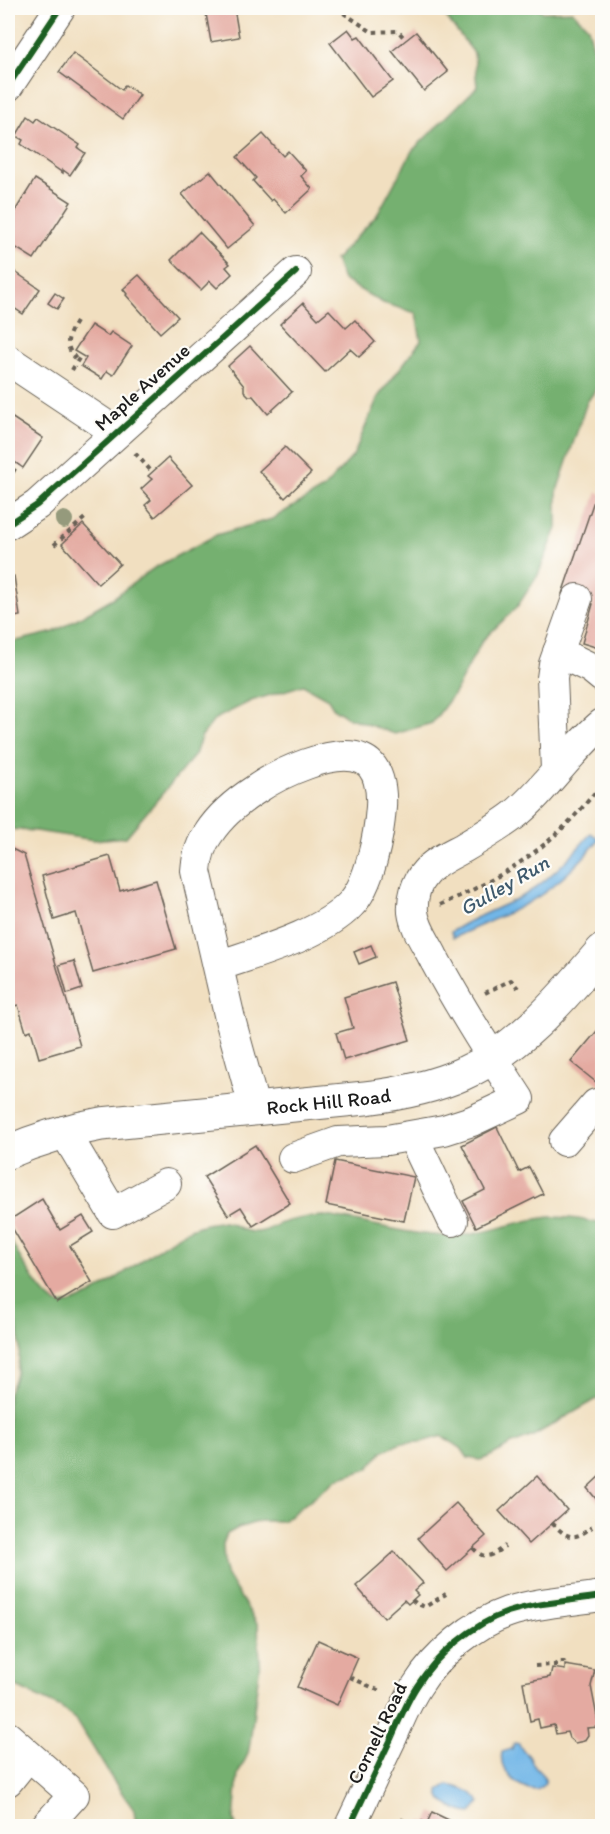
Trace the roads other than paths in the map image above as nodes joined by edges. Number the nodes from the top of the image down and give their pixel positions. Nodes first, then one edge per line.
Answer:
1 (60, 8) edge
2 (8, 86) edge
3 (296, 272) dead end
4 (8, 360) edge
5 (116, 432) junction
6 (8, 524) edge
7 (577, 599) dead end
8 (558, 652) junction
9 (603, 677) edge
10 (603, 724) edge
11 (556, 769) junction
12 (603, 951) edge
13 (218, 966) junction
14 (493, 1057) junction
15 (255, 1110) junction
16 (599, 1111) edge
17 (64, 1131) junction
18 (413, 1137) junction
19 (564, 1141) dead end
20 (8, 1152) edge
21 (293, 1158) dead end
22 (166, 1184) dead end
23 (453, 1221) dead end
24 (603, 1596) edge
25 (18, 1746) edge
26 (8, 1781) edge
27 (46, 1827) edge
28 (350, 1827) edge

1 - 2 street
3 - 5 street, Maple Avenue
4 - 5 street
5 - 6 street, Maple Avenue
7 - 8 street
8 - 9 street
8 - 11 street
10 - 11 street
11 - 14 street
12 - 14 main road, Rock Hill Road
13 - 13 street
13 - 15 street
14 - 15 main road, Rock Hill Road
14 - 18 street
15 - 17 main road, Rock Hill Road
16 - 19 street
17 - 20 main road, Rock Hill Road
17 - 22 street
18 - 21 street
18 - 23 street
24 - 28 street, Cornell Road
25 - 26 street
25 - 27 street

